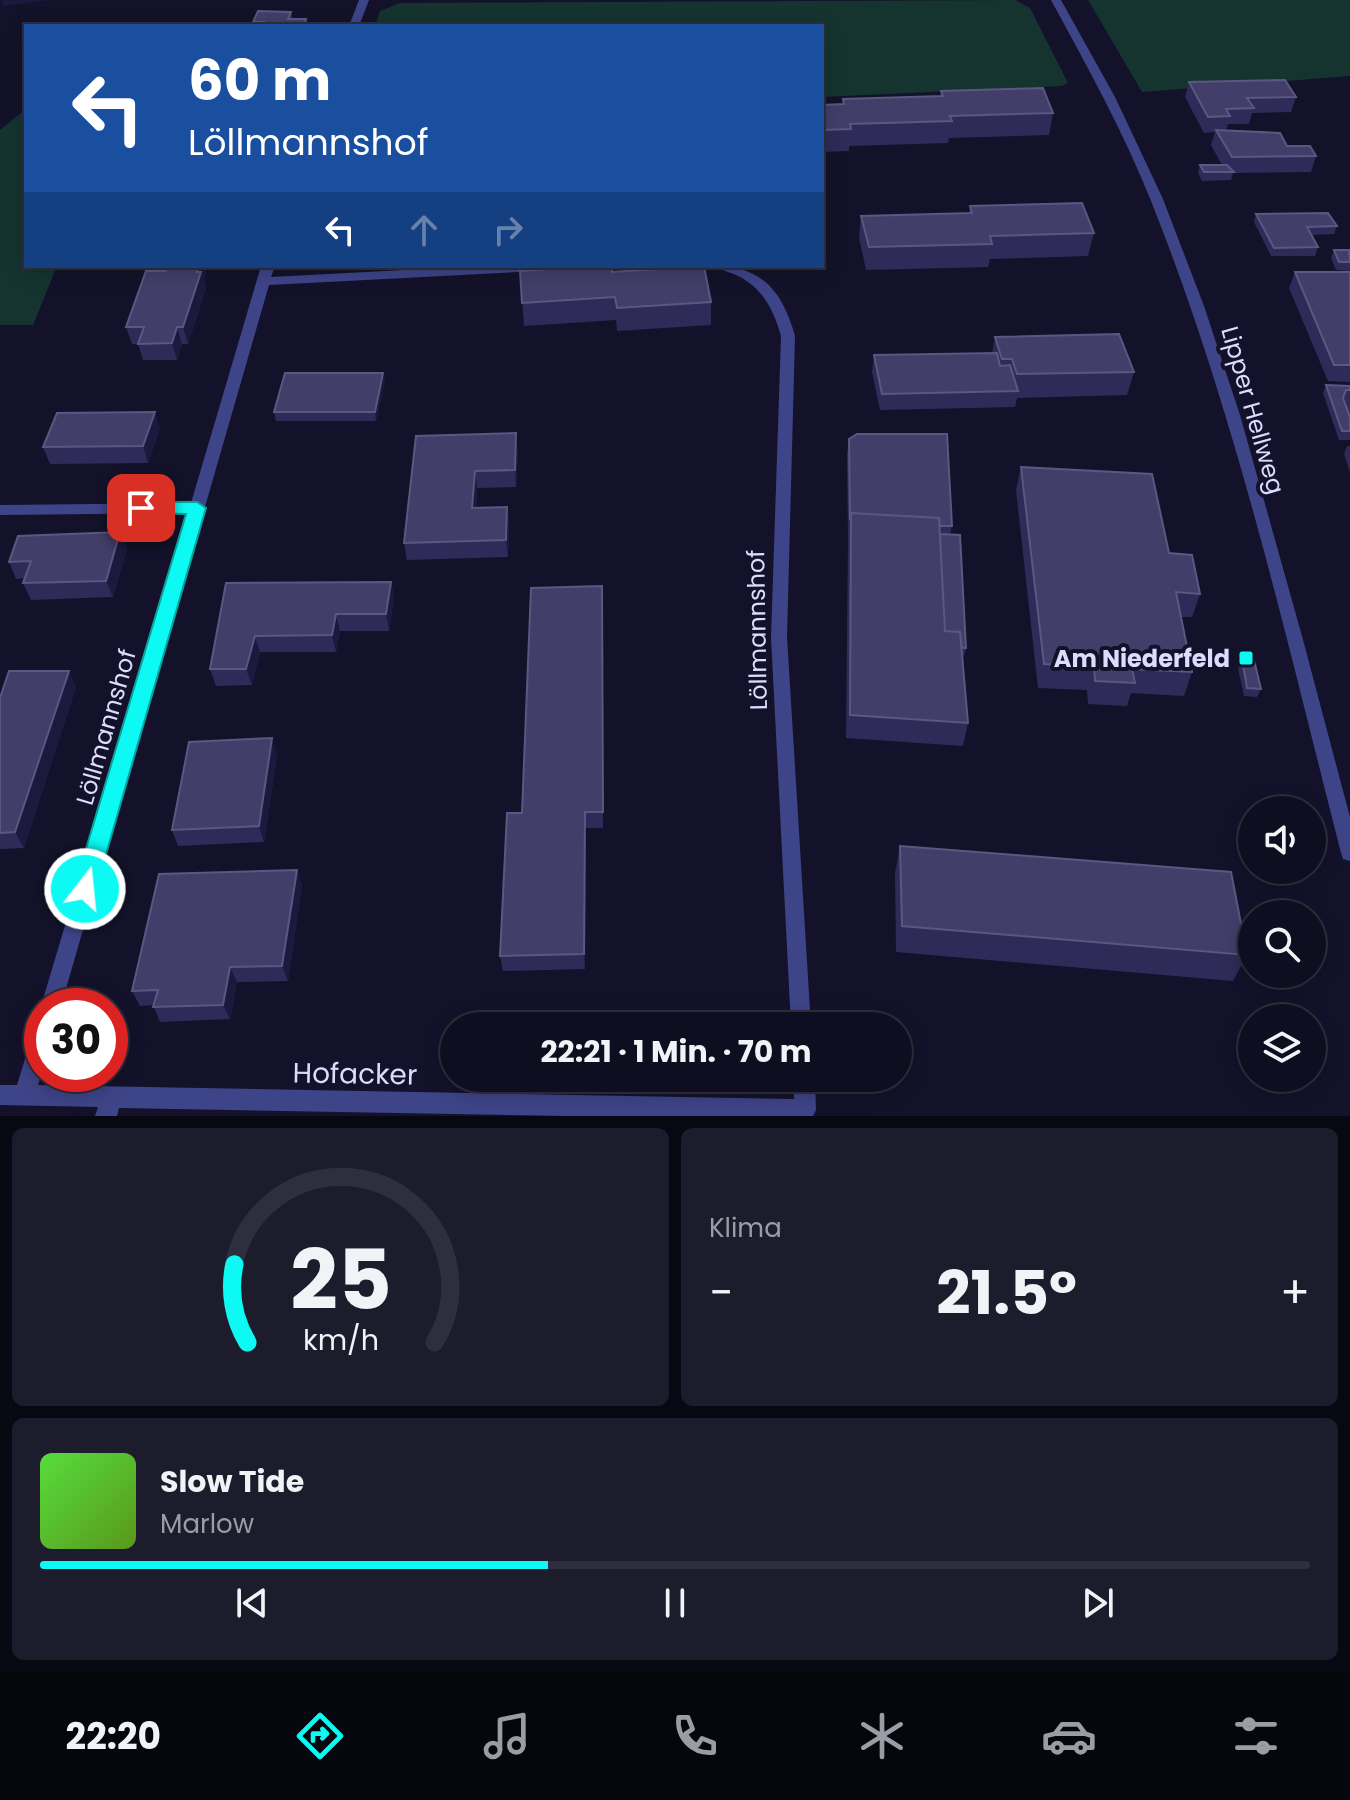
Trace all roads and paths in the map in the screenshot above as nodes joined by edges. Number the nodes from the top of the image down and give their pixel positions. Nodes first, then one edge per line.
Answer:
1 (364, 0) edge
2 (1056, 0) edge
3 (355, 24) edge
4 (484, 268) edge
5 (727, 268) edge
6 (266, 274) edge
7 (197, 508) junction
8 (0, 510) edge
9 (1350, 853) edge
10 (56, 988) edge
11 (800, 1012) edge
12 (26, 1092) edge
13 (804, 1092) edge
14 (0, 1095) edge
15 (25, 1095) junction
16 (108, 1106) edge
17 (465, 1110) edge

1 - 3 street
2 - 9 street, Lipper Hellweg
4 - 6 street, Löllmannshof
5 - 11 street, Löllmannshof
6 - 7 street, Löllmannshof
7 - 8 street
7 - 10 street, Löllmannshof
12 - 15 street
13 - 17 street, Hofacker
14 - 15 street, Hofacker
15 - 16 street, Hofacker
16 - 17 street, Hofacker

